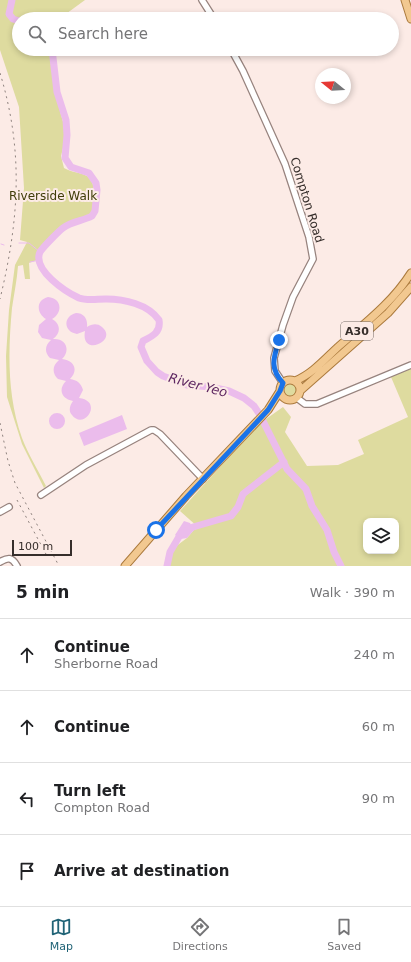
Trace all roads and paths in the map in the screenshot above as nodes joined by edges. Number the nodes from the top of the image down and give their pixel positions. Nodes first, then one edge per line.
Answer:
1 (202, 0) edge
2 (405, 0) edge
3 (210, 12) edge
4 (411, 19) edge
5 (235, 56) edge
6 (411, 273) edge
7 (411, 287) edge
8 (367, 327) junction
9 (411, 365) edge
10 (295, 381) junction
11 (283, 383) junction
12 (280, 391) junction
13 (298, 395) junction
14 (286, 400) junction
15 (268, 410) junction
16 (203, 478) junction
17 (40, 494) dead end
18 (9, 507) dead end
19 (0, 512) edge
20 (0, 562) edge
21 (17, 566) edge
22 (125, 566) edge

1 - 3 street
2 - 4 main road
5 - 11 street, Compton Road
6 - 8 main road, A30
7 - 8 main road, A30
8 - 10 main road, A30
8 - 13 main road, A30
9 - 13 street
10 - 11 main road, A30
10 - 13 main road
11 - 12 main road
12 - 14 main road
12 - 15 main road
13 - 14 main road
14 - 15 main road
15 - 16 main road
16 - 17 street
16 - 22 main road
18 - 19 street
20 - 21 street

